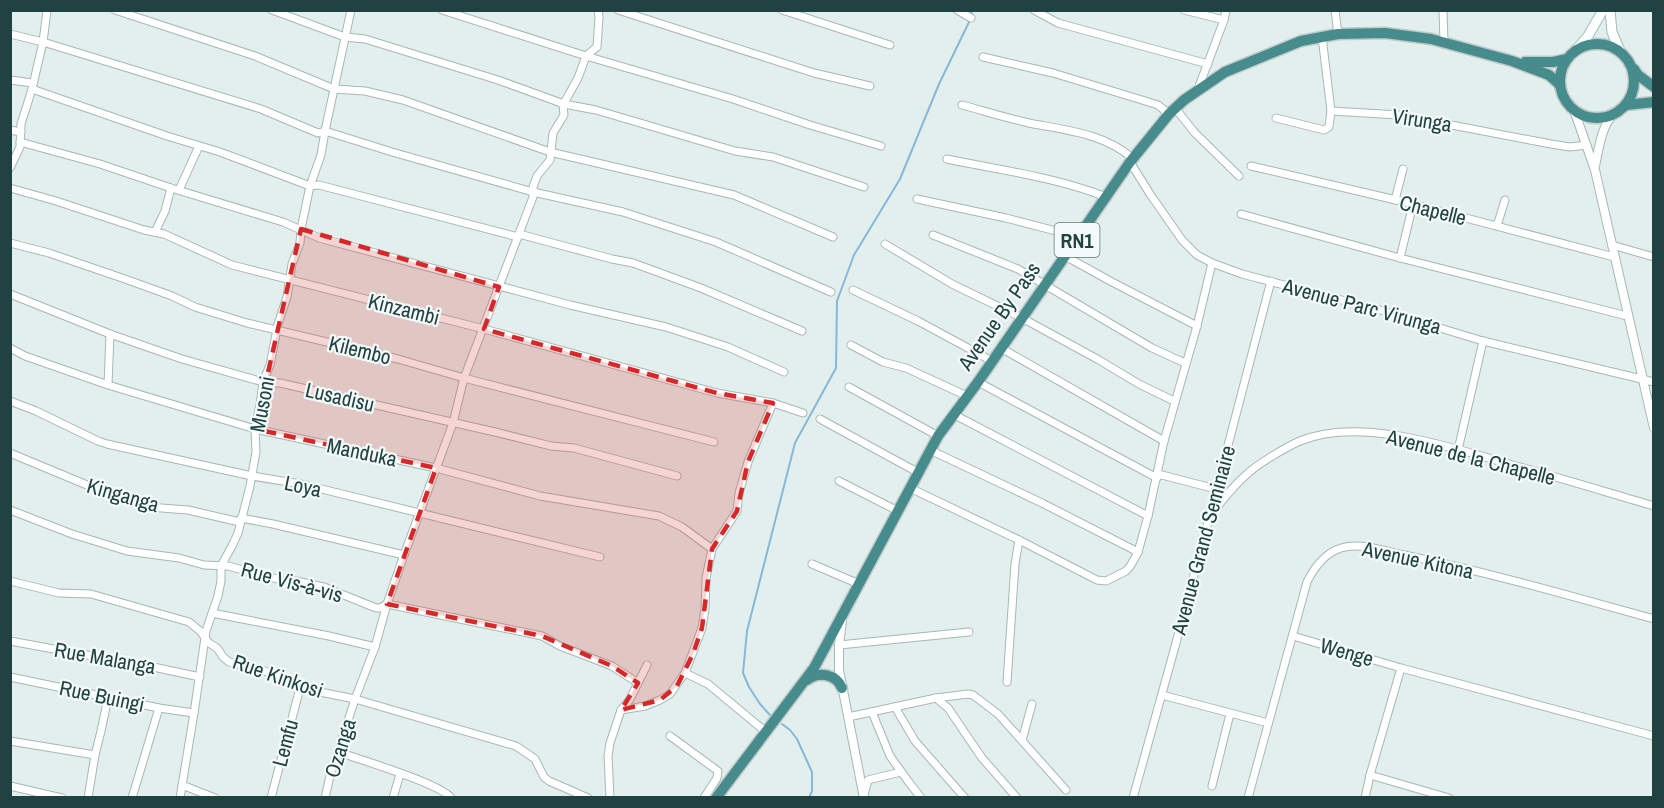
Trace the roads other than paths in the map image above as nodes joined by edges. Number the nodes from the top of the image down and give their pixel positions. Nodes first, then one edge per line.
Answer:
1 (47, 10) edge
2 (114, 10) edge
3 (273, 10) edge
4 (351, 10) edge
5 (442, 10) edge
6 (598, 10) edge
7 (618, 10) edge
8 (783, 10) edge
9 (957, 10) edge
10 (1035, 10) edge
11 (1184, 10) edge
12 (1226, 10) edge
13 (1335, 10) edge
14 (1443, 10) edge
15 (1603, 10) edge
16 (1610, 10) edge
17 (971, 18) dead end
18 (1224, 20) junction
19 (10, 34) edge
20 (1338, 34) junction
21 (345, 37) junction
22 (1322, 37) junction
23 (43, 42) junction
24 (1444, 43) junction
25 (890, 45) dead end
26 (1577, 49) junction
27 (1620, 51) junction
28 (586, 56) junction
29 (983, 57) dead end
30 (1567, 59) junction
31 (1512, 61) junction
32 (1208, 64) junction
33 (1631, 64) junction
34 (10, 80) edge
35 (1560, 85) junction
36 (33, 86) junction
37 (870, 86) dead end
38 (1653, 87) edge
39 (1198, 89) junction
40 (334, 90) junction
41 (1653, 102) edge
42 (564, 104) junction
43 (962, 105) dead end
44 (1626, 105) junction
45 (1574, 110) junction
46 (1172, 111) junction
47 (1331, 111) junction
48 (1613, 114) junction
49 (1276, 117) dead end
50 (10, 130) edge
51 (325, 131) junction
52 (21, 132) junction
53 (20, 142) junction
54 (1587, 145) junction
55 (199, 146) junction
56 (881, 146) dead end
57 (550, 152) junction
58 (947, 159) dead end
59 (1131, 160) junction
60 (1251, 166) dead end
61 (10, 168) edge
62 (1403, 169) dead end
63 (1595, 170) junction
64 (1239, 176) dead end
65 (310, 186) junction
66 (864, 187) dead end
67 (10, 188) edge
68 (175, 189) junction
69 (533, 192) junction
70 (1106, 197) junction
71 (917, 199) dead end
72 (1395, 200) junction
73 (1505, 200) dead end
74 (1413, 204) junction
75 (1241, 214) dead end
76 (1497, 226) junction
77 (301, 229) junction
78 (155, 232) junction
79 (933, 235) dead end
80 (518, 236) junction
81 (833, 237) dead end
82 (1079, 237) junction
83 (10, 243) edge
84 (885, 244) dead end
85 (1612, 245) junction
86 (1065, 256) junction
87 (1614, 257) junction
88 (1653, 257) edge
89 (1401, 258) junction
90 (1212, 263) junction
91 (290, 280) junction
92 (1271, 281) junction
93 (1044, 285) junction
94 (499, 287) junction
95 (853, 290) dead end
96 (831, 292) dead end
97 (10, 294) edge
98 (1627, 316) junction
99 (1022, 318) junction
100 (1197, 326) junction
101 (484, 329) junction
102 (802, 331) dead end
103 (278, 332) junction
104 (110, 334) junction
105 (1483, 340) junction
106 (851, 345) dead end
107 (10, 348) edge
108 (1001, 348) junction
109 (992, 361) junction
110 (1185, 363) junction
111 (784, 372) dead end
112 (464, 378) junction
113 (1642, 379) junction
114 (263, 382) junction
115 (978, 382) junction
116 (1653, 382) edge
117 (108, 385) junction
118 (849, 387) dead end
119 (967, 396) junction
120 (10, 401) edge
121 (1174, 401) junction
122 (773, 403) junction
123 (803, 413) dead end
124 (953, 414) junction
125 (820, 419) dead end
126 (453, 423) junction
127 (255, 429) junction
128 (1653, 429) edge
129 (938, 436) junction
130 (1164, 441) junction
131 (714, 442) dead end
132 (930, 450) junction
133 (1458, 450) junction
134 (10, 453) edge
135 (435, 468) junction
136 (919, 473) junction
137 (252, 476) junction
138 (677, 476) dead end
139 (1157, 476) junction
140 (839, 481) dead end
141 (910, 488) junction
142 (1216, 489) junction
143 (1653, 506) edge
144 (10, 510) edge
145 (898, 511) junction
146 (420, 514) junction
147 (1148, 516) junction
148 (1208, 518) junction
149 (240, 520) junction
150 (1019, 540) junction
151 (712, 549) junction
152 (1137, 552) junction
153 (404, 555) junction
154 (600, 557) dead end
155 (812, 564) dead end
156 (220, 566) junction
157 (10, 581) edge
158 (859, 584) junction
159 (387, 604) junction
160 (212, 613) junction
161 (843, 615) junction
162 (1653, 619) edge
163 (969, 632) dead end
164 (1293, 636) junction
165 (205, 637) junction
166 (10, 641) edge
167 (839, 645) junction
168 (375, 647) junction
169 (647, 665) dead end
170 (1401, 668) junction
171 (685, 673) junction
172 (10, 677) edge
173 (200, 677) junction
174 (1006, 682) dead end
175 (638, 683) junction
176 (802, 683) junction
177 (300, 688) junction
178 (842, 688) junction
179 (1161, 695) junction
180 (108, 698) junction
181 (936, 698) junction
182 (355, 699) junction
183 (1032, 704) dead end
184 (895, 707) junction
185 (159, 708) junction
186 (621, 710) junction
187 (872, 712) junction
188 (195, 713) junction
189 (1230, 714) junction
190 (848, 717) junction
191 (1268, 723) junction
192 (766, 732) junction
193 (670, 736) dead end
194 (1653, 736) edge
195 (1022, 740) junction
196 (10, 741) edge
197 (338, 752) junction
198 (95, 755) junction
199 (901, 772) junction
200 (400, 774) junction
201 (1370, 775) junction
202 (182, 785) junction
203 (10, 786) edge
204 (1212, 786) dead end
205 (1066, 790) dead end
206 (865, 797) edge
207 (62, 798) edge
208 (88, 798) edge
209 (132, 798) edge
210 (180, 798) edge
211 (215, 798) edge
212 (271, 798) edge
213 (325, 798) edge
214 (393, 798) edge
215 (451, 798) edge
216 (588, 798) edge
217 (610, 798) edge
218 (704, 798) edge
219 (716, 798) edge
220 (921, 798) edge
221 (965, 798) edge
222 (1017, 798) edge
223 (1133, 798) edge
224 (1248, 798) edge
225 (1365, 798) edge
226 (1449, 798) edge

1 - 23 street
2 - 40 street
3 - 21 street
4 - 21 street, Musoni
5 - 28 street
6 - 28 street, Ozanga
7 - 37 street
8 - 25 street
9 - 17 street
10 - 32 street
11 - 18 street
12 - 18 street
13 - 20 street
14 - 24 street
15 - 26 main road
16 - 27 main road
18 - 32 street
19 - 23 street
20 - 22 highway, Avenue By Pass / RN1
20 - 24 highway, Avenue By Pass / RN1
21 - 40 street, Musoni
21 - 42 street
22 - 39 highway, Avenue By Pass / RN1
22 - 47 street
23 - 36 street
23 - 51 street
24 - 31 highway, Avenue By Pass / RN1
26 - 27 highway
26 - 30 highway
27 - 33 highway
28 - 42 street, Ozanga
28 - 56 street
29 - 46 street
30 - 31 highway, RN1
30 - 35 highway
31 - 35 highway, RN1
32 - 39 street
33 - 38 highway
33 - 44 highway
34 - 36 street
35 - 45 highway, RN1
36 - 52 street
36 - 55 street
39 - 46 highway, Avenue By Pass / RN1
40 - 51 street, Musoni
40 - 57 street
41 - 44 highway
42 - 57 street, Ozanga
42 - 66 street
43 - 59 street
44 - 48 highway
45 - 48 highway
45 - 54 street
46 - 59 highway, Avenue By Pass / RN1
46 - 64 street
47 - 49 street
47 - 54 street, Virunga
48 - 63 street
50 - 52 street
51 - 65 street, Musoni
51 - 69 street
52 - 53 street
53 - 61 street
53 - 68 street
54 - 63 street
55 - 65 street
55 - 68 street
57 - 69 street, Ozanga
57 - 81 street
58 - 70 street
59 - 70 highway, Avenue By Pass / RN1
59 - 90 street, Avenue Parc Virunga
60 - 72 street, Chapelle
62 - 72 street
63 - 85 street
65 - 77 street, Musoni
65 - 80 street
67 - 78 street, Kinzambi
68 - 77 street
68 - 78 street
69 - 80 street, Ozanga
69 - 96 street
70 - 82 highway, Avenue By Pass / RN1
71 - 82 street
72 - 74 street, Chapelle
73 - 76 street
74 - 76 street, Chapelle
74 - 89 street
75 - 89 street
76 - 87 street, Chapelle
77 - 91 street, Musoni
77 - 94 street
78 - 91 street, Kinzambi
79 - 93 street
80 - 94 street, Ozanga
80 - 102 street
82 - 86 highway, Avenue By Pass / RN1
83 - 103 street, Kilembo
84 - 99 street
85 - 87 street
85 - 88 street
86 - 93 highway, Avenue By Pass / RN1
86 - 100 street
87 - 98 street
89 - 98 street
90 - 92 street, Avenue Parc Virunga
90 - 100 street
91 - 101 street, Kinzambi
91 - 103 street, Musoni
92 - 105 street, Avenue Parc Virunga
92 - 142 street, Avenue Grand Seminaire
93 - 99 highway, Avenue By Pass / RN1
93 - 110 street
94 - 101 street, Ozanga
94 - 111 street
95 - 109 street
97 - 104 street, Lusadisu
98 - 113 street
99 - 108 highway, Avenue By Pass / RN1
99 - 121 street
100 - 110 street
101 - 112 street, Ozanga
101 - 122 street, Kinzambi
103 - 112 street, Kilembo
103 - 114 street, Musoni
104 - 114 street, Lusadisu
104 - 117 street
105 - 113 street, Avenue Parc Virunga
105 - 133 street
106 - 119 street
107 - 117 street, Manduka
108 - 109 highway, Avenue By Pass / RN1
108 - 130 street
109 - 115 highway, Avenue By Pass / RN1
110 - 121 street
112 - 126 street, Ozanga
112 - 131 street, Kilembo
113 - 116 street, Avenue Parc Virunga
113 - 128 street
114 - 126 street, Lusadisu
114 - 127 street, Musoni
115 - 119 highway, Avenue By Pass / RN1
115 - 139 street
117 - 127 street, Manduka
118 - 129 street
119 - 124 highway, Avenue By Pass / RN1
120 - 137 street, Loya
121 - 130 street
122 - 123 street, Kinzambi
122 - 151 street
124 - 129 highway, Avenue By Pass / RN1
124 - 147 street
125 - 136 street
126 - 135 street, Ozanga
126 - 138 street, Lusadisu
127 - 135 street, Manduka
127 - 137 street, Musoni
129 - 132 highway, Avenue By Pass / RN1
130 - 139 street
132 - 136 highway, Avenue By Pass / RN1
132 - 152 street
133 - 143 street, Avenue de la Chapelle
133 - 148 street, Avenue de la Chapelle
134 - 149 street, Kinganga
135 - 146 street, Ozanga
135 - 151 street, Manduka
136 - 141 highway, Avenue By Pass / RN1
137 - 146 street, Loya
137 - 149 street, Musoni
139 - 142 street
139 - 147 street
140 - 145 street
141 - 145 highway, Avenue By Pass / RN1
141 - 150 street
142 - 148 street, Avenue Grand Seminaire
144 - 156 street, Rue Vis-à-vis
145 - 158 highway, Avenue By Pass / RN1
146 - 153 street, Ozanga
146 - 154 street, Loya
147 - 152 street
148 - 179 street, Avenue Grand Seminaire
149 - 153 street, Kinganga
149 - 156 street, Musoni
150 - 152 street
150 - 174 street
151 - 171 street
153 - 159 street, Ozanga
155 - 158 street
156 - 159 street, Rue Vis-à-vis
156 - 160 street, Musoni
157 - 165 street, Rue Kinkosi
158 - 161 highway, Avenue By Pass / RN1
159 - 168 street, Ozanga
159 - 175 street, Rue Vis-à-vis
160 - 165 street, Musoni
160 - 168 street
161 - 167 street
161 - 176 highway, Avenue By Pass / RN1
162 - 164 street, Avenue Kitona
163 - 167 street
164 - 170 street, Wenge
164 - 191 street, Avenue Kitona
165 - 173 street, Musoni
165 - 177 street, Rue Kinkosi
166 - 173 street, Rue Malanga
167 - 178 street
168 - 182 street, Ozanga
169 - 175 street
170 - 194 street, Wenge
170 - 201 street
171 - 186 street
171 - 192 street
172 - 180 street, Rue Buingi
173 - 188 street, Musoni
175 - 186 street
176 - 178 highway
176 - 192 highway, Avenue By Pass / RN1
177 - 182 street, Rue Kinkosi
177 - 212 street, Lemfu
178 - 190 street
179 - 189 street
179 - 223 street, Avenue Grand Seminaire
180 - 185 street, Rue Buingi
180 - 198 street
181 - 184 street
181 - 195 street
181 - 222 street
182 - 197 street, Ozanga
182 - 216 street, Rue Kinkosi
183 - 195 street
184 - 187 street
184 - 221 street
185 - 188 street, Rue Buingi
185 - 209 street
186 - 217 street
187 - 190 street
187 - 199 street
188 - 202 street, Musoni
189 - 191 street
189 - 204 street
190 - 206 street
191 - 224 street, Avenue Kitona
192 - 219 highway, Avenue By Pass / RN1
193 - 218 street
195 - 205 street
196 - 198 street
197 - 200 street
197 - 213 street, Ozanga
198 - 208 street
199 - 206 street
199 - 220 street
200 - 214 street
200 - 215 street
201 - 225 street
201 - 226 street
202 - 210 street, Musoni
202 - 211 street
203 - 207 street

